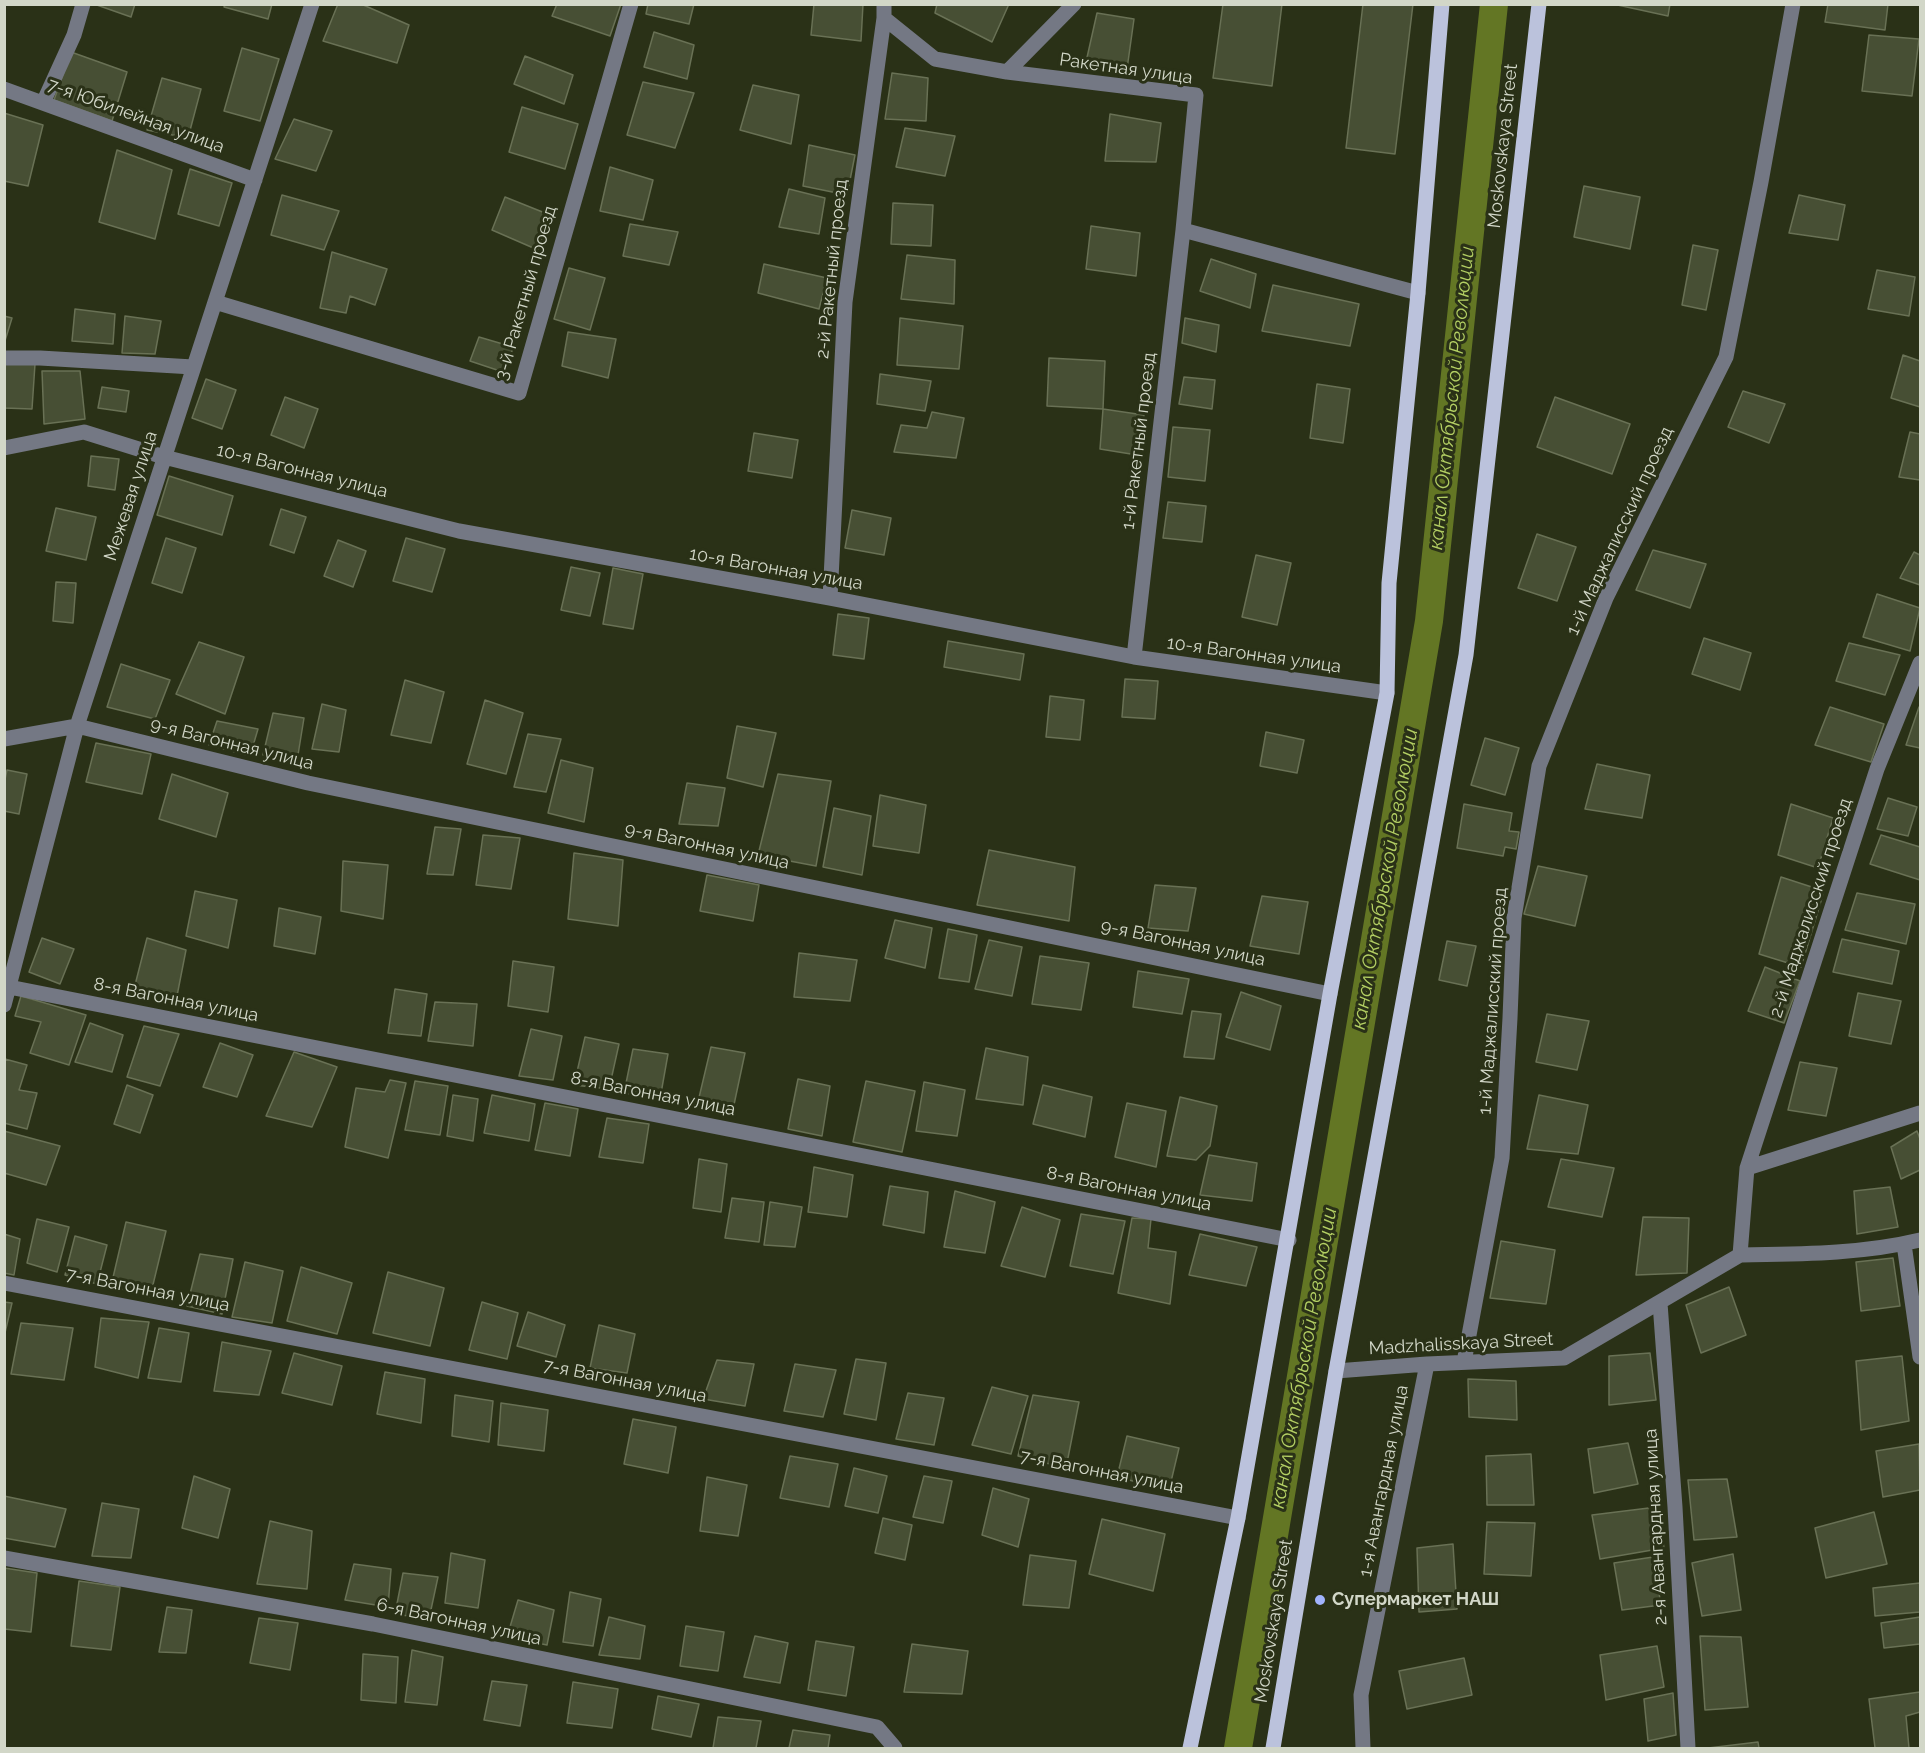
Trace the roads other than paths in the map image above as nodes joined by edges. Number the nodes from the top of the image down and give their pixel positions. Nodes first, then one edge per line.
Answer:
1 (83, 4) edge
2 (312, 4) edge
3 (631, 4) edge
4 (1074, 4) edge
5 (1442, 4) edge
6 (1539, 4) edge
7 (1793, 4) edge
8 (884, 11) edge
9 (1007, 72) junction
10 (4, 89) edge
11 (43, 102) junction
12 (255, 180) junction
13 (1183, 230) junction
14 (1418, 293) junction
15 (214, 302) junction
16 (4, 358) edge
17 (194, 367) junction
18 (4, 448) edge
19 (164, 457) junction
20 (830, 598) junction
21 (1134, 657) junction
22 (1920, 663) edge
23 (1387, 693) junction
24 (77, 726) junction
25 (4, 739) edge
26 (7, 987) edge
27 (1330, 994) junction
28 (4, 1005) edge
29 (1920, 1113) edge
30 (1747, 1168) junction
31 (1289, 1240) junction
32 (1920, 1240) edge
33 (1905, 1244) junction
34 (1740, 1255) junction
35 (4, 1283) edge
36 (1660, 1303) junction
37 (1920, 1357) edge
38 (1464, 1362) junction
39 (1427, 1364) junction
40 (1336, 1371) junction
41 (1238, 1518) junction
42 (4, 1557) edge
43 (895, 1749) edge
44 (1190, 1749) edge
45 (1273, 1749) edge
46 (1363, 1749) edge
47 (1688, 1749) edge

1 - 11 street
2 - 12 street, Межевая улица
3 - 15 street, 3-й Ракетный проезд
4 - 9 street
5 - 14 main road
6 - 40 main road, Moskovskaya Street
7 - 38 street, 1-й Маджалисский проезд
8 - 9 street, Ракетная улица
8 - 20 street, 2-й Ракетный проезд
9 - 13 street, Ракетная улица
10 - 11 street, 7-я Юбилейная улица
11 - 12 street, 7-я Юбилейная улица
12 - 15 street, Межевая улица
13 - 14 street
13 - 21 street, 1-й Ракетный проезд
14 - 23 main road
15 - 17 street, Межевая улица
16 - 17 street
17 - 19 street, Межевая улица
18 - 19 street, 10-я Вагонная улица
19 - 20 street, 10-я Вагонная улица
19 - 24 street, Межевая улица
20 - 21 street, 10-я Вагонная улица
21 - 23 street, 10-я Вагонная улица
22 - 30 street, 2-й Маджалисский проезд
23 - 27 main road
24 - 25 street
24 - 26 street, Межевая улица
24 - 27 street, 9-я Вагонная улица
26 - 28 street, Межевая улица
26 - 31 street, 8-я Вагонная улица
27 - 31 main road
29 - 30 street
30 - 34 street, 2-й Маджалисский проезд
31 - 41 main road
32 - 33 street
33 - 34 street
33 - 37 street
34 - 36 street, Madzhalisskaya Street
35 - 41 street, 7-я Вагонная улица
36 - 38 street, Madzhalisskaya Street
36 - 47 street, 2-я Авангардная улица
38 - 39 street, Madzhalisskaya Street
39 - 40 street, Madzhalisskaya Street
39 - 46 street, 1-я Авангардная улица
40 - 45 main road, Moskovskaya Street
41 - 44 main road
42 - 43 street, 6-я Вагонная улица

